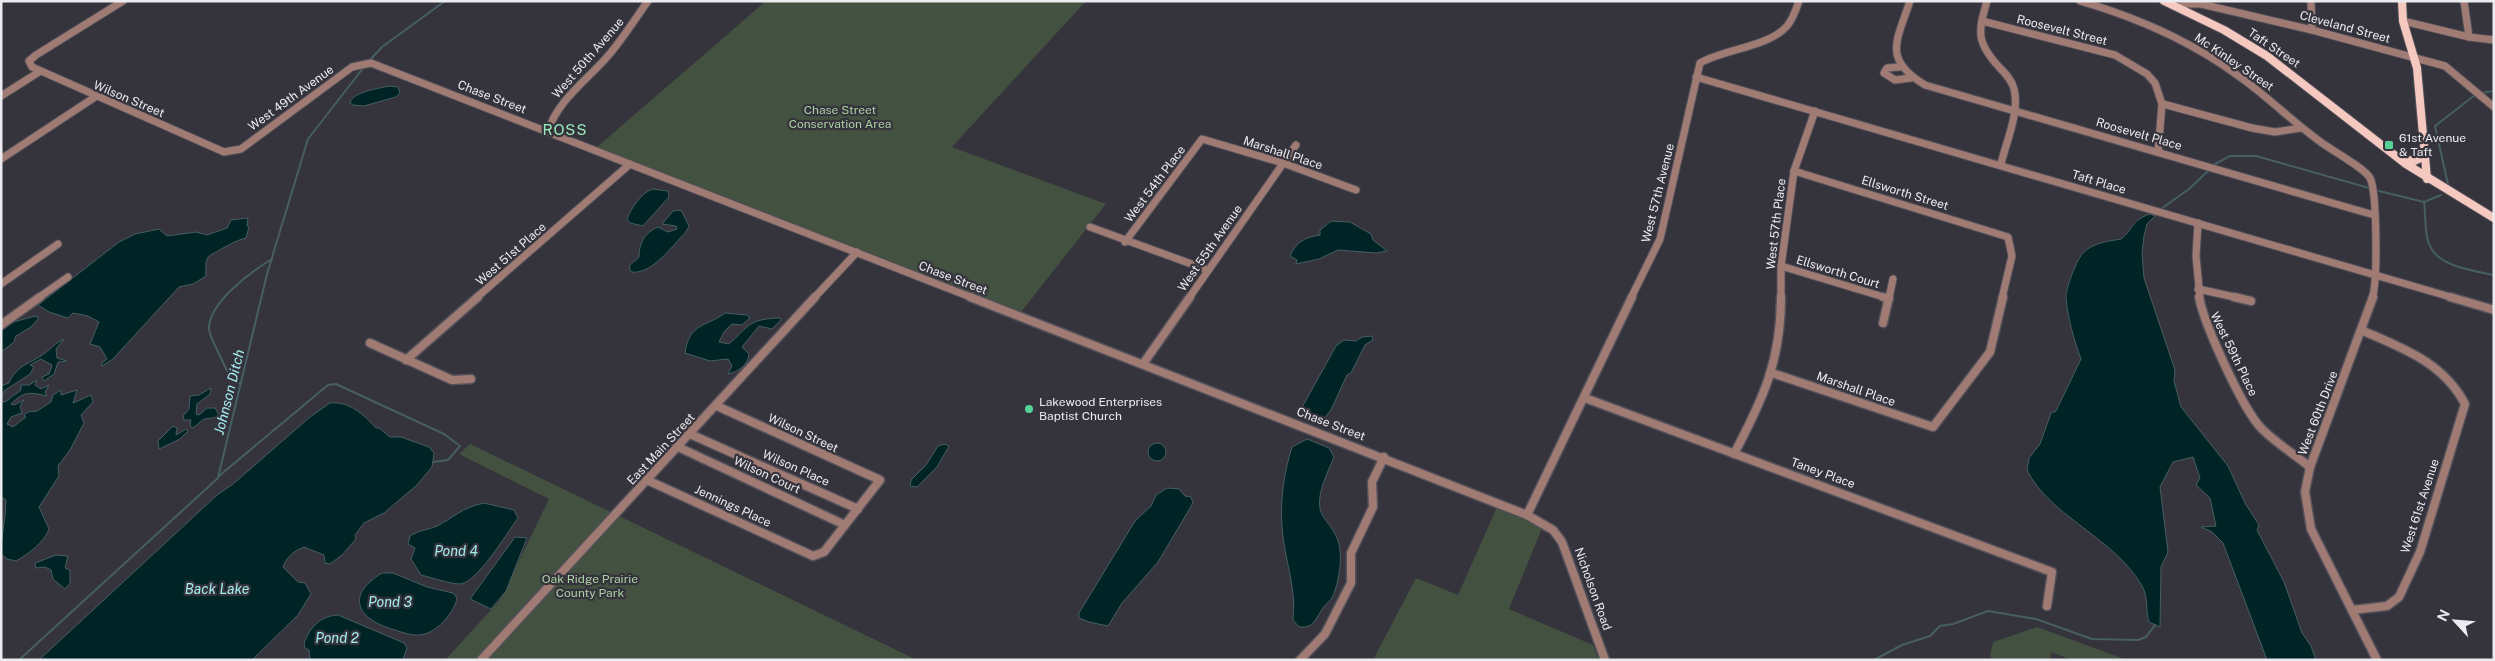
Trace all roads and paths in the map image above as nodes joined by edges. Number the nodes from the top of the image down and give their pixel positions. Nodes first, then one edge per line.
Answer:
1 (123, 1) edge
2 (648, 1) edge
3 (1799, 1) edge
4 (1910, 1) edge
5 (1987, 1) edge
6 (2080, 1) edge
7 (2164, 1) edge
8 (2311, 1) edge
9 (2402, 1) edge
10 (2464, 1) edge
11 (2200, 2) edge
12 (2178, 7) junction
13 (1982, 21) junction
14 (2403, 21) junction
15 (2312, 30) junction
16 (2469, 37) junction
17 (2494, 40) edge
18 (2414, 57) junction
19 (371, 63) joint
20 (1901, 68) junction
21 (40, 72) junction
22 (1696, 76) junction
23 (1911, 78) junction
24 (1, 96) edge
25 (95, 97) junction
26 (2162, 104) junction
27 (2494, 107) edge
28 (2013, 110) junction
29 (1815, 111) junction
30 (2302, 128) junction
31 (548, 131) junction
32 (1202, 138) joint
33 (1296, 145) dead end
34 (224, 152) joint
35 (2158, 152) junction
36 (2425, 156) junction
37 (2398, 158) junction
38 (1, 159) edge
39 (1283, 163) junction
40 (630, 164) junction
41 (2002, 164) junction
42 (2361, 166) joint
43 (1794, 171) junction
44 (2427, 179) junction
45 (1356, 190) dead end
46 (2374, 215) junction
47 (2494, 218) edge
48 (2198, 223) junction
49 (1090, 227) dead end
50 (1125, 242) junction
51 (58, 244) dead end
52 (856, 252) junction
53 (1781, 266) junction
54 (1208, 270) junction
55 (2376, 275) junction
56 (68, 277) dead end
57 (1893, 279) dead end
58 (1, 284) edge
59 (2198, 289) junction
60 (1889, 299) junction
61 (2250, 301) dead end
62 (2494, 310) edge
63 (1883, 323) dead end
64 (1, 325) edge
65 (2361, 330) junction
66 (370, 343) dead end
67 (406, 360) junction
68 (1143, 364) junction
69 (1772, 373) junction
70 (471, 379) dead end
71 (1585, 398) junction
72 (717, 406) junction
73 (1933, 427) joint
74 (690, 434) junction
75 (678, 447) junction
76 (1734, 454) junction
77 (1384, 457) junction
78 (2310, 467) junction
79 (647, 480) junction
80 (858, 509) junction
81 (1527, 515) junction
82 (845, 525) junction
83 (2047, 606) dead end
84 (2352, 610) junction
85 (481, 660) edge
86 (1300, 660) edge
87 (1605, 660) edge
88 (2377, 660) edge

1 - 21 street, Wilson Street
2 - 31 street, West 50th Avenue
3 - 22 street, West 57th Avenue
4 - 20 street
5 - 13 street
6 - 30 street, Mc Kinley Street
7 - 12 main road, Taft Street
8 - 15 street
9 - 14 main road
10 - 16 street
11 - 12 street, Cleveland Street
11 - 15 street, Cleveland Street
12 - 37 main road, Taft Street
13 - 26 street, Roosevelt Street
13 - 28 street
14 - 16 street
14 - 18 main road
15 - 18 street, Cleveland Street
16 - 17 street
18 - 27 street, Cleveland Street
18 - 36 main road
19 - 31 street, Chase Street
19 - 34 street, West 49th Avenue
20 - 23 street, Roosevelt Place
20 - 23 street
21 - 24 street
21 - 25 street, Wilson Street
22 - 29 street, Taft Place
22 - 71 street, West 57th Avenue
23 - 28 street, Roosevelt Place
25 - 34 street, Wilson Street
25 - 38 street
26 - 30 street
26 - 35 street
28 - 35 street, Roosevelt Place
28 - 41 street
29 - 41 street, Taft Place
29 - 43 street, West 57th Place
30 - 42 street, Mc Kinley Street
31 - 40 street, Chase Street
32 - 39 street, Marshall Place
32 - 50 street, West 54th Place
33 - 39 street, West 55th Avenue
35 - 46 street, Roosevelt Place
36 - 37 main road
36 - 44 main road
37 - 44 main road, Taft Street
39 - 45 street, Marshall Place
39 - 54 street, West 55th Avenue
40 - 52 street, Chase Street
40 - 67 street, West 51st Place
41 - 48 street, Taft Place
42 - 46 street, West 60th Drive
43 - 53 street, West 57th Place
43 - 73 street, Ellsworth Street
44 - 47 main road, Taft Street
46 - 55 street, West 60th Drive
48 - 55 street, Taft Place
48 - 59 street, West 59th Place
49 - 50 street
50 - 54 street
51 - 58 street
52 - 68 street, Chase Street
52 - 72 street, East Main Street
53 - 60 street, Ellsworth Court
53 - 69 street, West 57th Place
54 - 68 street, West 55th Avenue
55 - 62 street, Taft Place
55 - 65 street, West 60th Drive
56 - 64 street
57 - 60 street
59 - 61 street
59 - 78 street, West 59th Place
60 - 63 street
65 - 78 street, West 60th Drive
65 - 84 street, West 61st Avenue
66 - 67 street
67 - 70 street
68 - 77 street, Chase Street
69 - 73 street, Marshall Place
69 - 76 street, West 57th Place
71 - 76 street, Taney Place
71 - 81 street, West 57th Avenue
72 - 74 street, East Main Street
72 - 80 street, Wilson Street
74 - 75 street, East Main Street
74 - 80 street, Wilson Place
75 - 79 street, East Main Street
75 - 82 street, Wilson Court
76 - 83 street, Taney Place
77 - 81 street, Chase Street
77 - 86 street
78 - 84 street, West 60th Drive
79 - 82 street, Jennings Place
79 - 85 street, East Main Street
80 - 82 street
81 - 87 street, Nicholson Road
84 - 88 street, West 60th Drive

